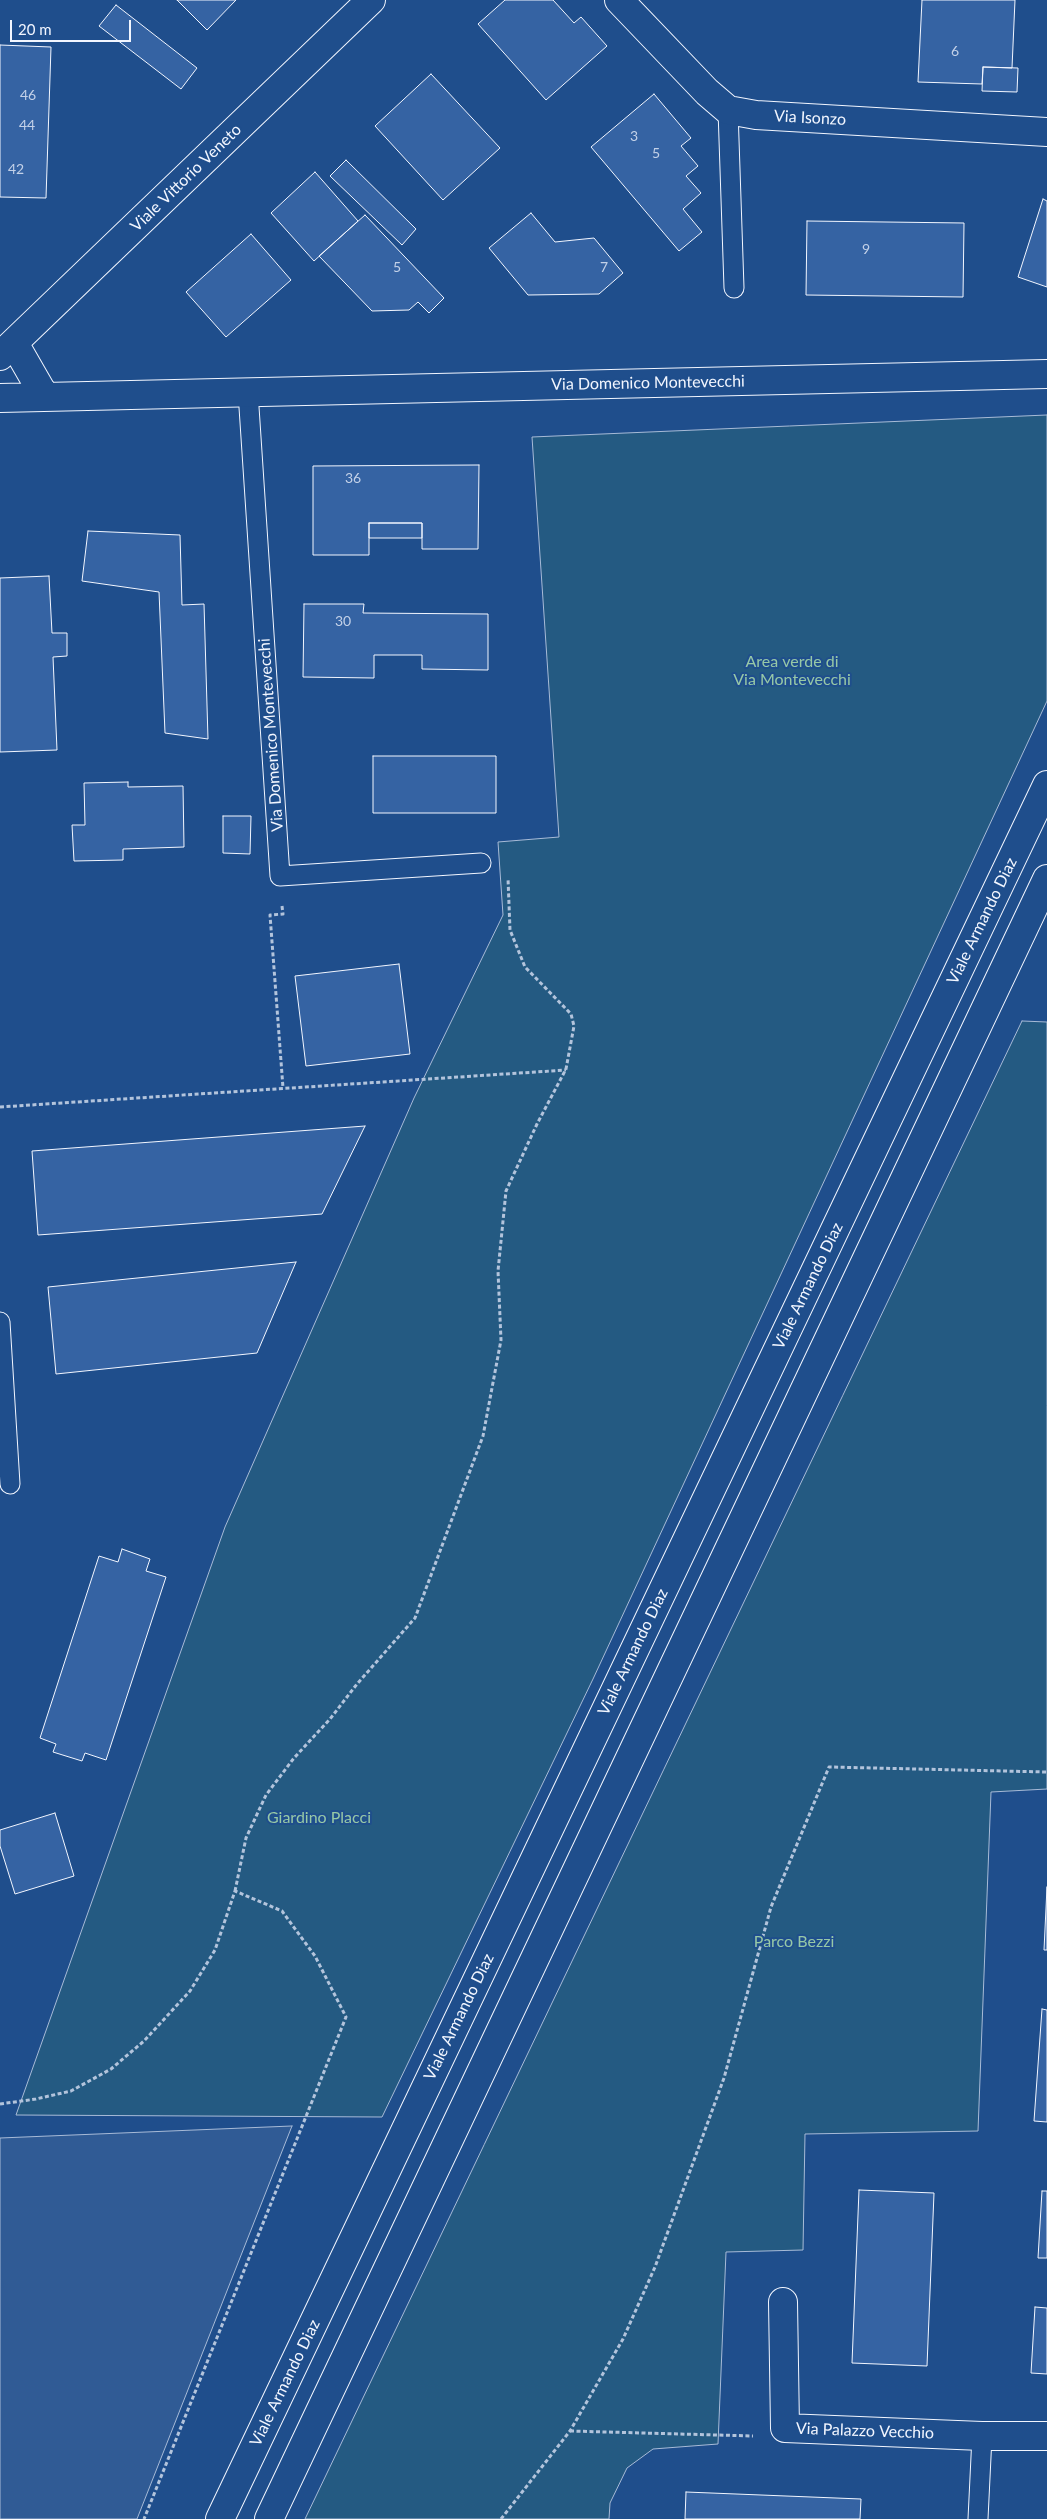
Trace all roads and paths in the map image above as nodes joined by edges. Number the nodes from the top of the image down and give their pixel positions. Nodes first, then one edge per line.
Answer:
1 (371, 0) edge
2 (620, 0) edge
3 (728, 110) junction
4 (1047, 132) edge
5 (734, 288) dead end
6 (7, 350) edge
7 (1047, 374) edge
8 (248, 392) junction
9 (45, 397) junction
10 (0, 398) edge
11 (1047, 785) edge
12 (481, 863) joint
13 (280, 876) junction
14 (1047, 879) edge
15 (566, 1070) junction
16 (283, 1088) junction
17 (0, 1107) edge
18 (0, 1322) edge
19 (10, 1484) dead end
20 (1047, 1772) edge
21 (235, 1891) junction
22 (0, 2104) edge
23 (783, 2302) dead end
24 (785, 2428) junction
25 (570, 2431) junction
26 (982, 2436) junction
27 (1047, 2436) edge
28 (144, 2519) edge
29 (220, 2519) edge
30 (269, 2519) edge
31 (501, 2519) edge
32 (978, 2519) edge

1 - 6 main road, Viale Vittorio Veneto
2 - 3 main road
3 - 4 main road, Via Isonzo
3 - 5 lane
6 - 9 main road
7 - 8 main road, Via Domenico Montevecchi
8 - 9 main road, Via Domenico Montevecchi
8 - 13 lane, Via Domenico Montevecchi
9 - 10 main road, Via Domenico Montevecchi
11 - 29 main road, Viale Armando Diaz
12 - 13 lane
12 - 15 path
13 - 16 path
14 - 30 main road
15 - 16 path
15 - 21 path
16 - 17 path
18 - 19 lane
20 - 25 path
21 - 22 path
21 - 28 path
23 - 24 main road, Via Palazzo Vecchio
24 - 25 path
24 - 26 main road, Via Palazzo Vecchio
25 - 31 path
26 - 27 main road, Via Palazzo Vecchio
26 - 32 lane

